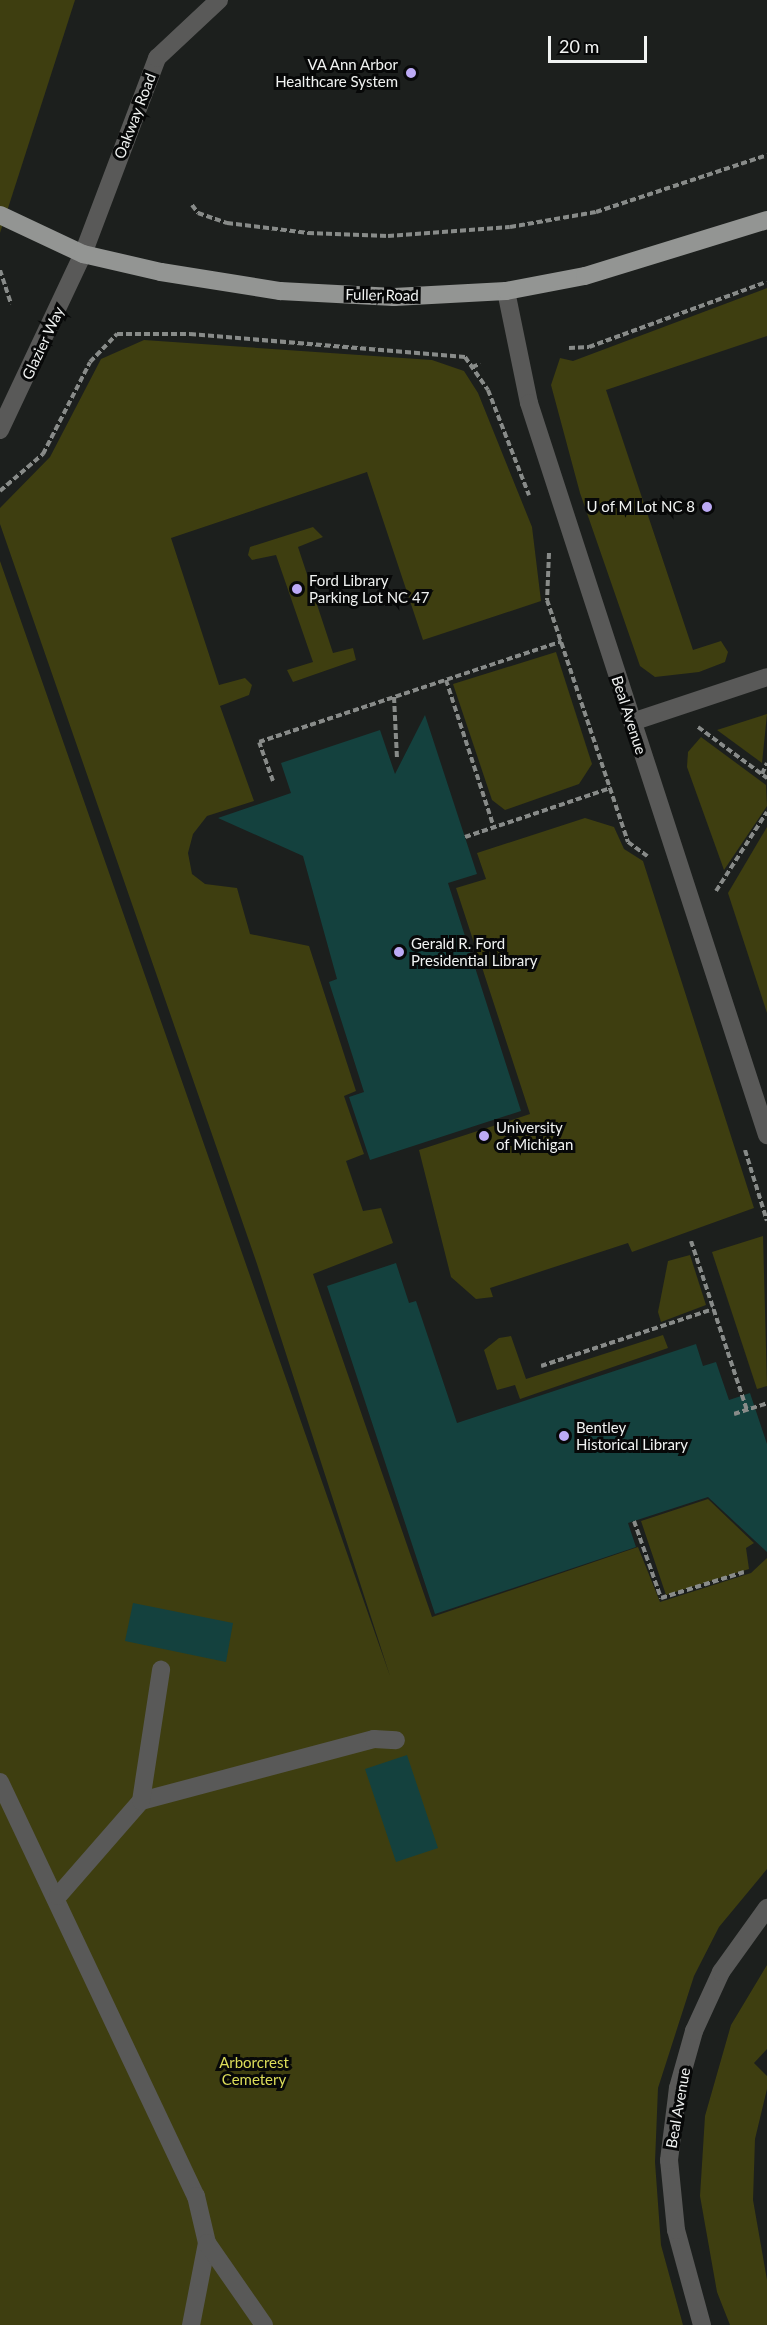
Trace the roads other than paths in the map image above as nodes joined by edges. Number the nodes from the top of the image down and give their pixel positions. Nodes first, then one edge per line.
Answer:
1 (219, 0) edge
2 (0, 215) edge
3 (767, 220) edge
4 (83, 254) junction
5 (506, 291) junction
6 (0, 430) edge
7 (767, 677) edge
8 (632, 722) junction
9 (767, 1136) edge
10 (161, 1670) dead end
11 (396, 1740) dead end
12 (0, 1782) edge
13 (141, 1801) junction
14 (57, 1896) junction
15 (767, 1908) edge
16 (207, 2243) junction
17 (191, 2325) edge
18 (264, 2325) edge
19 (702, 2325) edge

1 - 4 street, Oakway Road
2 - 4 main road, Fuller Road
3 - 5 main road, Fuller Road
4 - 5 main road, Fuller Road
4 - 6 street, Glazier Way
5 - 8 street, Beal Avenue
7 - 8 street
8 - 9 street, Beal Avenue
10 - 13 street
11 - 13 street
12 - 14 street
13 - 14 street
14 - 16 street
15 - 19 street, Beal Avenue
16 - 17 street
16 - 18 street

